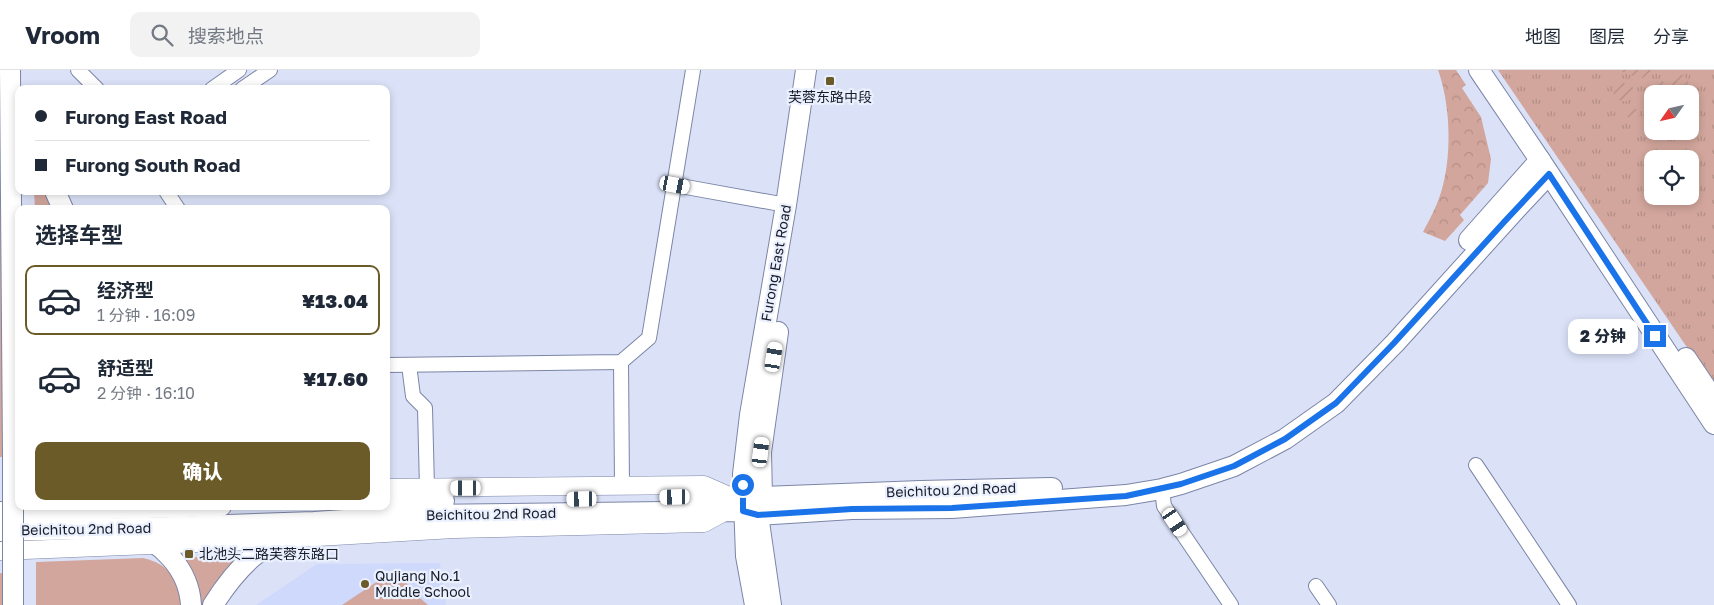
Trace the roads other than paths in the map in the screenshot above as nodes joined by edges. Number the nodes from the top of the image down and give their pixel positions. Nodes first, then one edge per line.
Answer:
1 (10, 70) edge
2 (78, 70) edge
3 (239, 70) edge
4 (270, 70) edge
5 (693, 70) edge
6 (806, 70) edge
7 (818, 70) edge
8 (1479, 70) edge
9 (1491, 70) edge
10 (93, 85) edge
11 (218, 85) edge
12 (248, 85) edge
13 (15, 86) edge
14 (1545, 167) junction
15 (675, 185) junction
16 (786, 205) junction
17 (621, 362) junction
18 (409, 365) junction
19 (390, 366) edge
20 (15, 367) edge
21 (13, 376) junction
22 (1714, 400) edge
23 (1714, 424) edge
24 (1476, 465) dead end
25 (622, 486) junction
26 (390, 488) edge
27 (428, 488) junction
28 (1162, 489) junction
29 (0, 496) edge
30 (15, 496) edge
31 (390, 502) edge
32 (744, 504) junction
33 (176, 510) edge
34 (0, 512) edge
35 (120, 515) edge
36 (332, 521) junction
37 (0, 531) edge
38 (278, 540) junction
39 (157, 545) junction
40 (0, 551) edge
41 (1316, 586) dead end
42 (13, 605) edge
43 (191, 605) edge
44 (213, 605) edge
45 (755, 605) edge
46 (771, 605) edge
47 (1231, 605) edge
48 (1330, 605) edge
49 (1569, 605) edge

1 - 13 main road
1 - 21 main road
2 - 10 street
3 - 11 street
4 - 12 street
5 - 15 street
6 - 16 main road, Furong East Road
7 - 32 main road, Furong East Road
8 - 14 main road
9 - 22 main road
14 - 23 main road
14 - 28 main road, Beichitou 2nd Road
14 - 32 main road, Beichitou 2nd Road
15 - 16 street
15 - 17 street
16 - 32 main road, Furong East Road
17 - 18 street
17 - 25 street
18 - 19 street
18 - 27 street
20 - 21 main road
21 - 42 main road, bridge
24 - 49 street
25 - 27 street
25 - 32 street
26 - 27 street
28 - 32 main road, Beichitou 2nd Road
28 - 47 street
29 - 30 street
31 - 32 main road, Beichitou 2nd Road
32 - 36 main road, Beichitou 2nd Road
32 - 38 street
32 - 45 main road, Furong East Road
32 - 46 main road, Furong East Road
33 - 35 main road, Beichitou 2nd Road
34 - 35 main road, Beichitou 2nd Road
35 - 36 main road, Beichitou 2nd Road
35 - 37 main road, Beichitou 2nd Road
35 - 39 main road
36 - 38 main road
38 - 39 street
38 - 44 main road
39 - 40 street
39 - 43 main road
41 - 48 street

